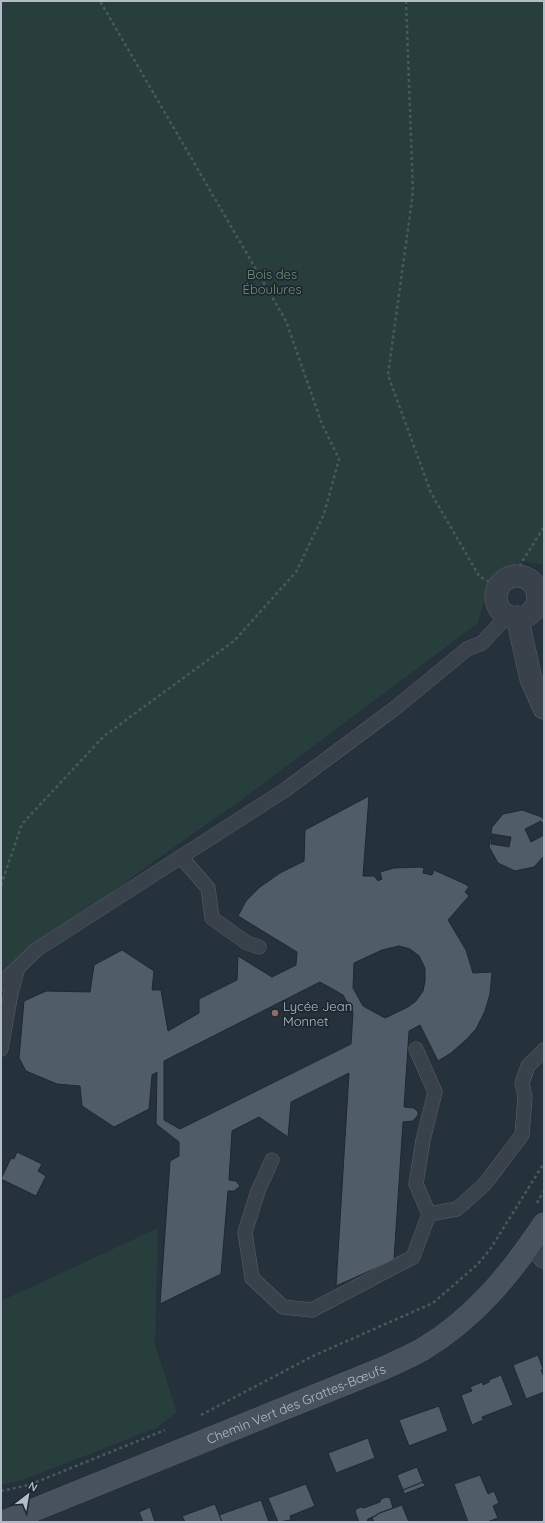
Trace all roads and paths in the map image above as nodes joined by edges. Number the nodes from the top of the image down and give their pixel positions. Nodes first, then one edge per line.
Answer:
1 (100, 1) edge
2 (406, 1) edge
3 (544, 527) edge
4 (506, 582) junction
5 (512, 616) junction
6 (544, 708) edge
7 (181, 857) junction
8 (1, 885) edge
9 (259, 947) dead end
10 (18, 967) junction
11 (1, 984) edge
12 (1, 1049) edge
13 (416, 1049) dead end
14 (544, 1050) edge
15 (272, 1160) dead end
16 (544, 1163) edge
17 (429, 1214) junction
18 (540, 1240) edge
19 (198, 1417) dead end
20 (169, 1428) dead end
21 (1, 1491) edge
22 (7, 1520) edge

1 - 8 path
2 - 4 path
3 - 4 path
4 - 5 street
4 - 5 street
5 - 6 street
5 - 7 lane
7 - 9 lane
7 - 10 lane
10 - 11 lane
10 - 12 lane
13 - 17 lane
14 - 17 lane
15 - 17 lane
16 - 19 path
18 - 22 main road, Chemin Vert des Grattes-Bœufs
20 - 21 path

